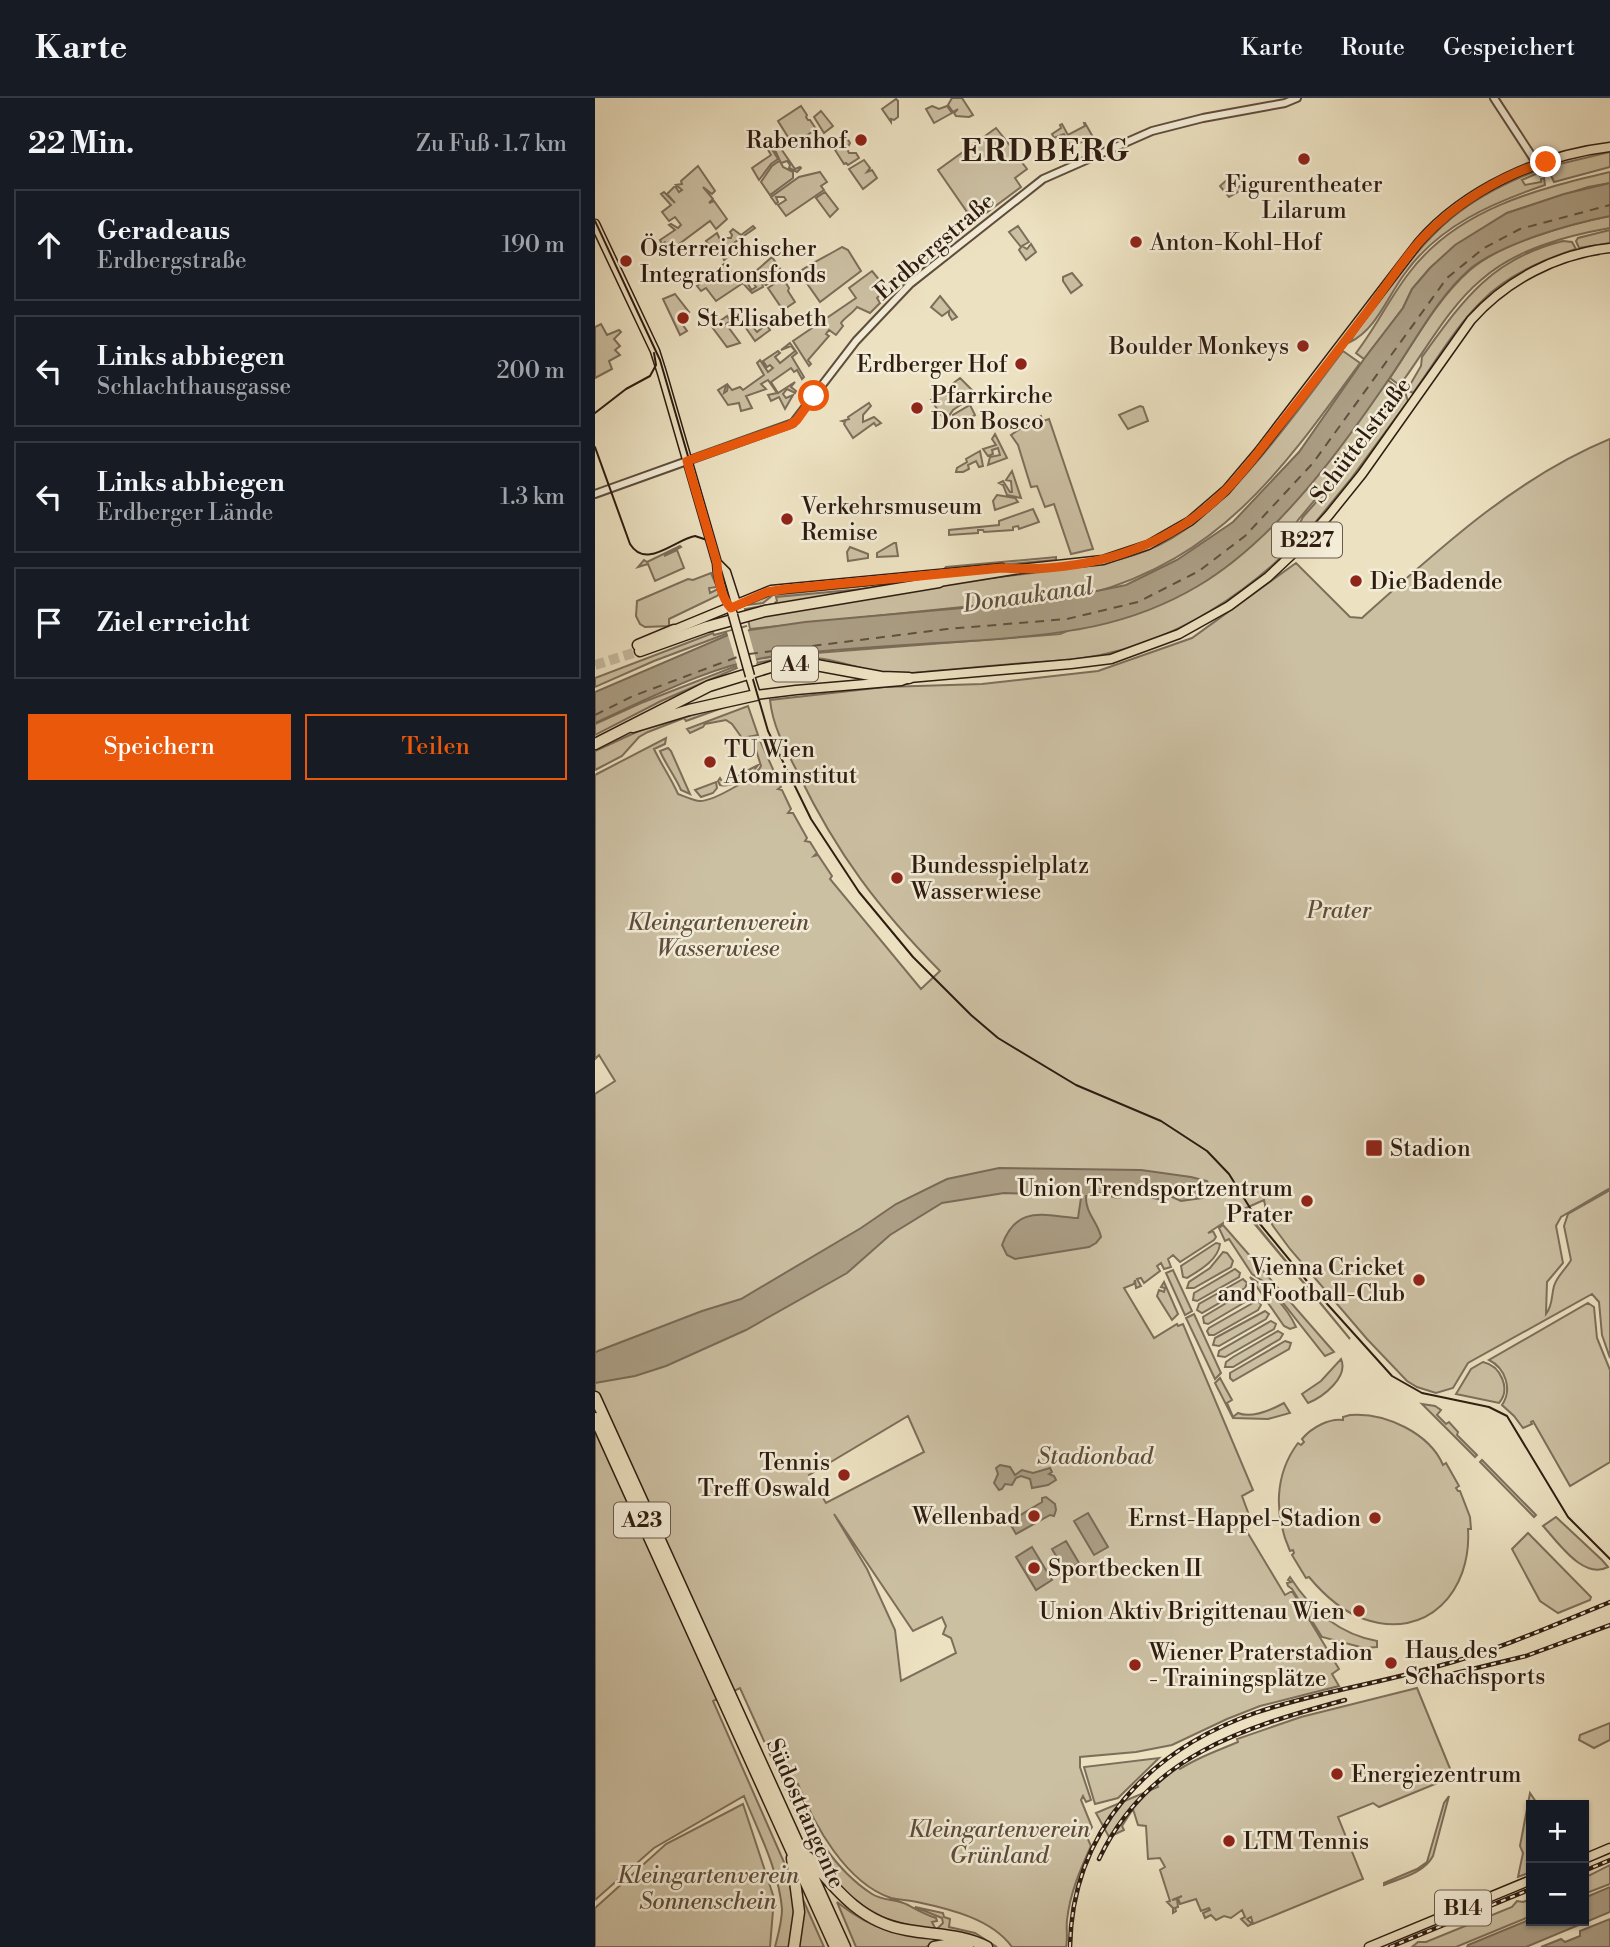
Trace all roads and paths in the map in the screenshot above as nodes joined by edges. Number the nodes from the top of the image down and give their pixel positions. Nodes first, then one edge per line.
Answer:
1 (1297, 98) edge
2 (1494, 98) edge
3 (1610, 146) edge
4 (1537, 164) junction
5 (595, 225) edge
6 (1610, 248) edge
7 (687, 461) junction
8 (595, 494) edge
9 (1020, 569) junction
10 (939, 582) joint
11 (732, 612) junction
12 (674, 630) joint
13 (909, 678) junction
14 (756, 695) junction
15 (623, 730) junction
16 (595, 744) edge
17 (595, 1396) edge
18 (595, 1419) edge
19 (728, 1697) junction
20 (1610, 1848) edge
21 (796, 1850) junction
22 (1589, 1857) edge
23 (1526, 1882) edge
24 (794, 1947) edge
25 (835, 1947) edge
26 (845, 1947) edge
27 (934, 1947) edge
28 (971, 1947) edge
29 (987, 1947) edge
30 (1369, 1947) edge

1 - 7 street, Erdbergstraße
2 - 4 street
3 - 4 main road
4 - 9 main road
5 - 7 main road
6 - 13 main road, Schüttelstraße / B227
7 - 8 street, Erdbergstraße
7 - 11 main road
9 - 10 main road
9 - 11 main road
10 - 12 highway
11 - 12 main road
11 - 14 main road, bridge
13 - 14 main road, Schüttelstraße / B227
13 - 15 highway, A4
14 - 15 highway
15 - 16 highway, A4
17 - 19 highway, A23
18 - 19 highway, A23
19 - 21 highway, Südosttangente / A23
20 - 22 main road
21 - 24 highway
21 - 25 highway, Südosttangente / A23
21 - 26 highway, Südosttangente / A23
21 - 29 highway
23 - 30 main road, B14
27 - 28 highway

